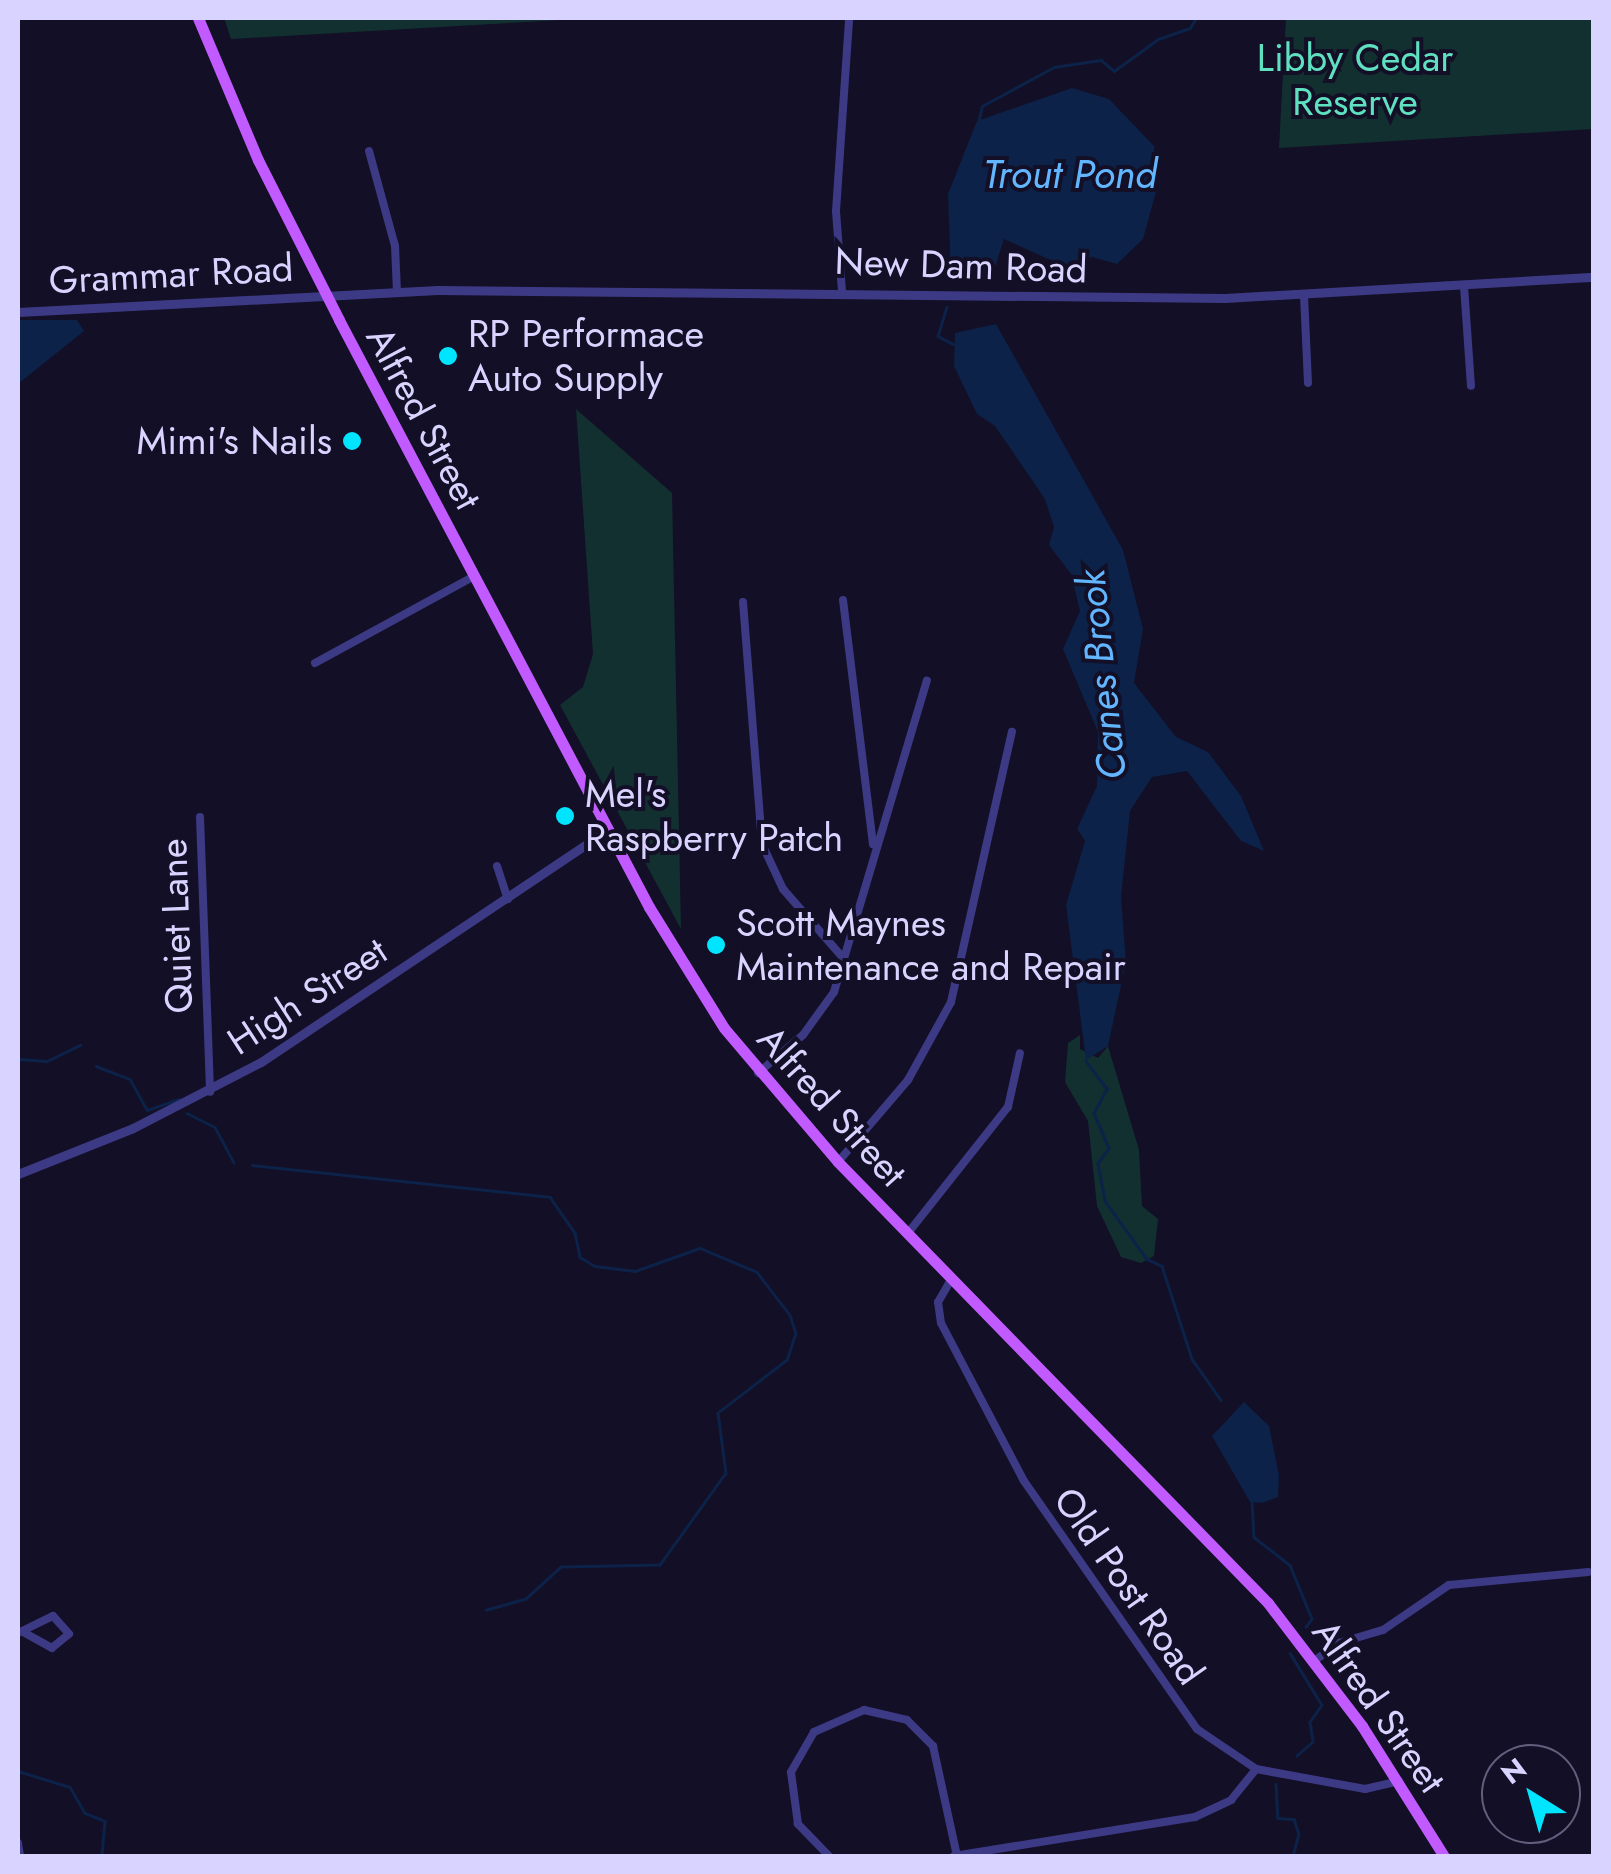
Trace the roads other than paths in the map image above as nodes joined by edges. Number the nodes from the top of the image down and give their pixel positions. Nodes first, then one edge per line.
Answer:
1 (198, 18) edge
2 (849, 18) edge
3 (368, 150) dead end
4 (1594, 277) edge
5 (1464, 286) junction
6 (396, 291) junction
7 (842, 291) junction
8 (1304, 295) junction
9 (327, 296) junction
10 (18, 312) edge
11 (1308, 383) dead end
12 (1470, 386) dead end
13 (473, 577) junction
14 (842, 600) dead end
15 (743, 602) dead end
16 (315, 664) dead end
17 (927, 681) dead end
18 (1012, 732) dead end
19 (200, 818) dead end
20 (608, 830) junction
21 (874, 849) junction
22 (497, 866) dead end
23 (508, 899) junction
24 (844, 960) junction
25 (1020, 1052) dead end
26 (758, 1073) junction
27 (210, 1092) junction
28 (838, 1162) junction
29 (18, 1174) edge
30 (908, 1233) junction
31 (952, 1278) junction
32 (1588, 1572) dead end
33 (20, 1632) edge
34 (1314, 1661) junction
35 (1256, 1769) junction
36 (1398, 1781) junction
37 (18, 1843) edge
38 (20, 1856) edge
39 (829, 1856) edge
40 (956, 1856) edge
41 (1444, 1856) edge

1 - 9 main road, Alfred Street
2 - 7 street
3 - 6 street
4 - 5 street, New Dam Road
5 - 8 street, New Dam Road
5 - 12 street
6 - 7 street, New Dam Road
6 - 9 street, New Dam Road
7 - 8 street, New Dam Road
8 - 11 street
9 - 10 street, Grammar Road
9 - 13 main road, Alfred Street
13 - 16 street
13 - 20 main road, Alfred Street
14 - 21 street
15 - 24 street
17 - 21 street
18 - 28 street
19 - 27 street, Quiet Lane
20 - 23 street, High Street
20 - 26 main road, Alfred Street
21 - 24 street
22 - 23 street
23 - 27 street, High Street
24 - 26 street
25 - 30 street
26 - 28 main road, Alfred Street
27 - 29 street, High Street
28 - 30 main road, Alfred Street
30 - 31 main road, Alfred Street
31 - 34 main road, Alfred Street
31 - 35 street, Old Post Road
32 - 34 street
33 - 33 street
34 - 36 main road, Alfred Street
35 - 36 street, Old Post Road
35 - 40 street
36 - 41 main road, Alfred Street
37 - 38 street
39 - 40 street

